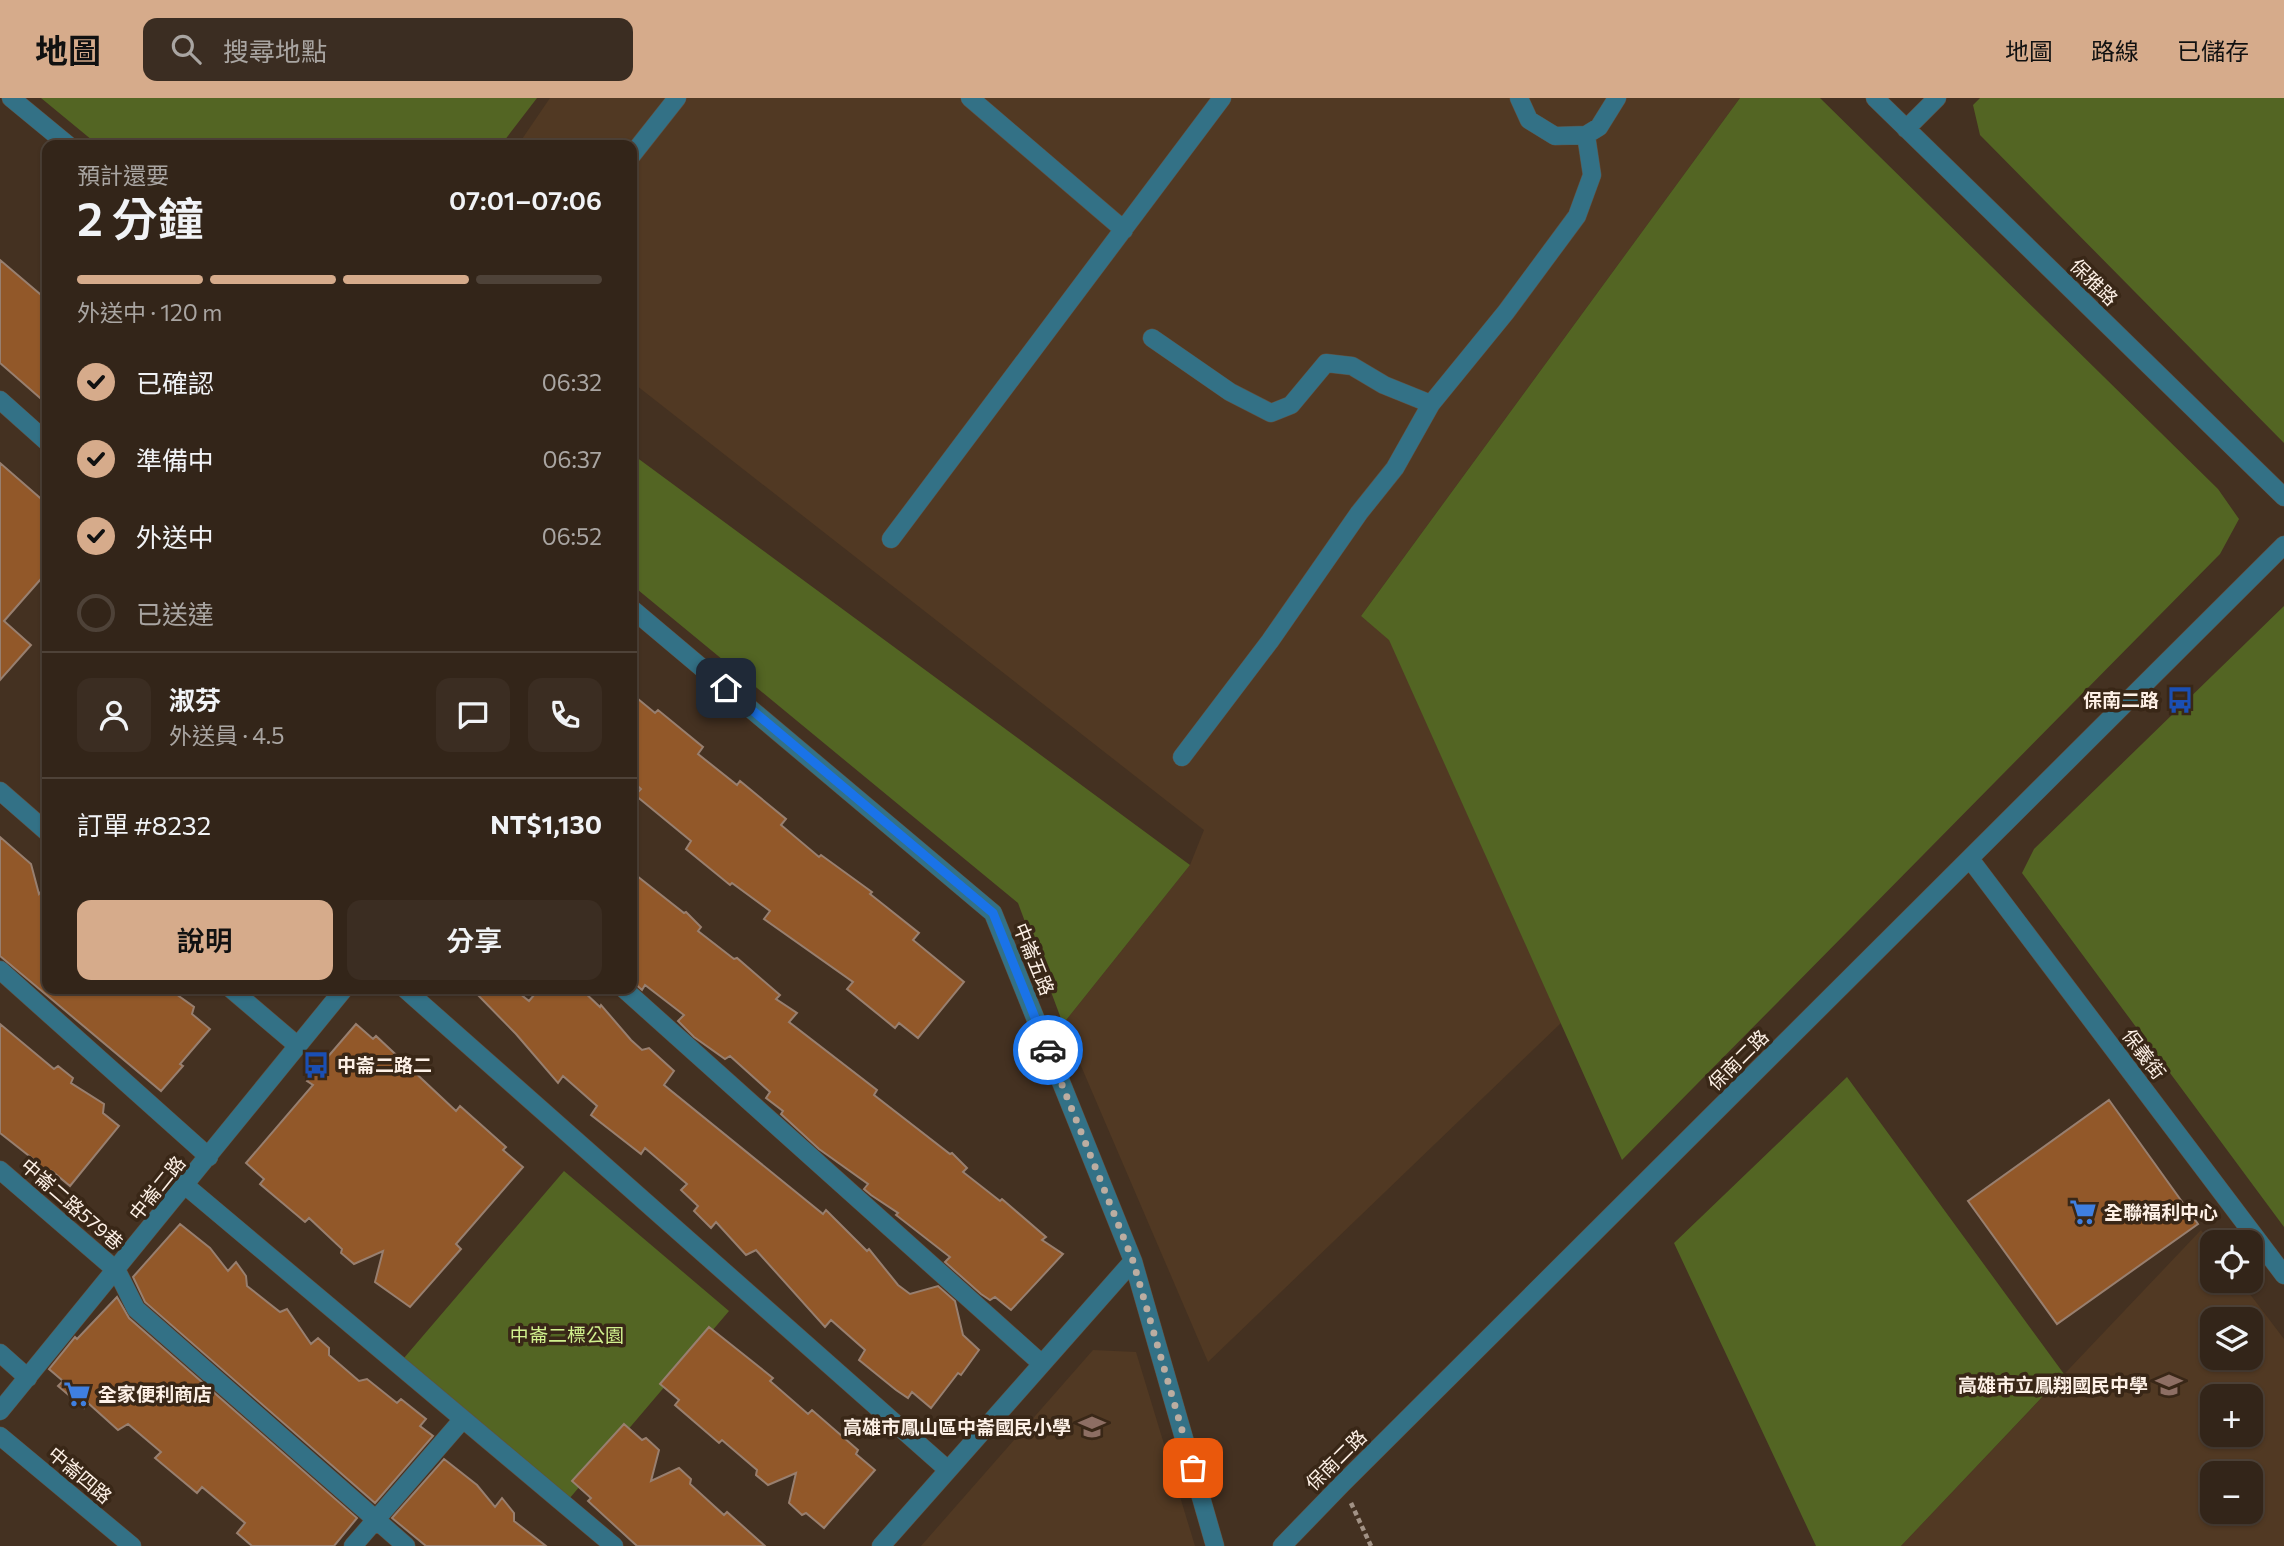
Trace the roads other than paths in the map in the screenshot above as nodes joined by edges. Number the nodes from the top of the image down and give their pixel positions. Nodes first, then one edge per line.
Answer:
1 (11, 98) edge
2 (677, 98) edge
3 (970, 98) edge
4 (1222, 98) edge
5 (1519, 98) edge
6 (1617, 98) edge
7 (1875, 98) edge
8 (1937, 98) edge
9 (1906, 129) junction
10 (1586, 135) junction
11 (62, 140) edge
12 (637, 149) edge
13 (1124, 230) junction
14 (1152, 338) dead end
15 (0, 400) edge
16 (1432, 404) junction
17 (42, 438) edge
18 (2284, 497) edge
19 (891, 539) dead end
20 (2284, 545) edge
21 (637, 622) edge
22 (1182, 757) dead end
23 (0, 791) edge
24 (42, 828) edge
25 (1970, 859) junction
26 (0, 970) edge
27 (237, 994) edge
28 (341, 994) edge
29 (411, 994) edge
30 (630, 994) edge
31 (298, 1046) junction
32 (209, 1157) junction
33 (0, 1170) edge
34 (186, 1185) junction
35 (1133, 1261) junction
36 (117, 1271) junction
37 (2284, 1275) edge
38 (0, 1353) edge
39 (1042, 1364) junction
40 (27, 1378) junction
41 (0, 1411) edge
42 (463, 1419) junction
43 (0, 1436) edge
44 (948, 1470) junction
45 (376, 1520) junction
46 (132, 1546) edge
47 (353, 1546) edge
48 (406, 1546) edge
49 (614, 1546) edge
50 (881, 1546) edge
51 (1215, 1546) edge
52 (1283, 1546) edge

1 - 11 street
2 - 12 street
3 - 13 street
4 - 13 street
5 - 10 street
6 - 10 street
7 - 9 street, 保雅路
8 - 9 street
9 - 18 street, 保雅路
10 - 16 street
13 - 19 street
14 - 16 street
15 - 17 street
16 - 22 street
20 - 25 street, 保南二路
21 - 35 street, 中崙五路
23 - 24 street
25 - 37 street, 保義街
25 - 52 street, 保南二路
26 - 32 street
27 - 31 street
28 - 31 street, 中崙二路
29 - 44 street
30 - 39 street
31 - 32 street, 中崙二路
32 - 34 street, 中崙二路
33 - 36 street, 中崙二路579巷
34 - 36 street, 中崙二路
34 - 42 street
35 - 39 street
35 - 51 street, 中崙五路
36 - 40 street, 中崙二路
36 - 45 street
38 - 40 street
39 - 44 street
40 - 41 street, 中崙二路
42 - 45 street
42 - 49 street
43 - 46 street, 中崙四路
44 - 50 street
45 - 47 street
45 - 48 street

